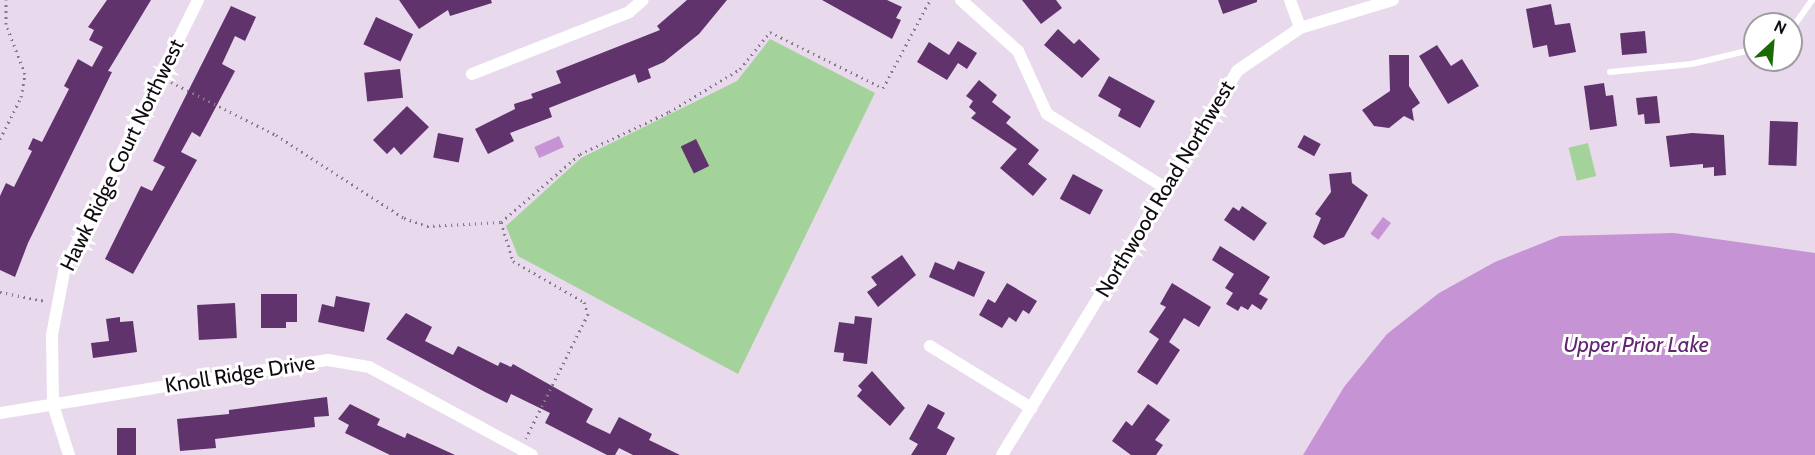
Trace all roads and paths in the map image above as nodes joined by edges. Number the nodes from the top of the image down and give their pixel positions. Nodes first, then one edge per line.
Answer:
1 (6, 0) edge
2 (198, 0) edge
3 (643, 0) edge
4 (930, 0) edge
5 (1290, 0) edge
6 (1394, 0) edge
7 (1812, 0) edge
8 (964, 2) edge
9 (1803, 13) edge
10 (1300, 28) junction
11 (1743, 53) edge
12 (1610, 72) dead end
13 (472, 74) dead end
14 (158, 76) junction
15 (0, 139) edge
16 (1167, 189) junction
17 (501, 222) junction
18 (0, 292) edge
19 (57, 303) junction
20 (930, 346) dead end
21 (53, 405) junction
22 (1031, 408) junction
23 (0, 413) edge
24 (520, 449) junction
25 (69, 455) edge
26 (532, 455) edge
27 (1002, 455) edge

1 - 15 path
2 - 14 street, Hawk Ridge Court Northwest
3 - 13 street
4 - 17 path
5 - 10 street
6 - 10 street, Northwood Road Northwest
7 - 9 lane
8 - 16 street
10 - 16 street, Northwood Road Northwest
11 - 12 lane
14 - 17 path
14 - 19 street, Hawk Ridge Court Northwest
16 - 22 street, Northwood Road Northwest
17 - 24 path
18 - 19 path
19 - 21 street, Hawk Ridge Court Northwest
20 - 22 street
21 - 23 street, Knoll Ridge Drive
21 - 24 street, Knoll Ridge Drive
21 - 25 street, Hawk Ridge Court Northwest
22 - 27 street, Northwood Road Northwest
24 - 26 street, Knoll Ridge Drive

